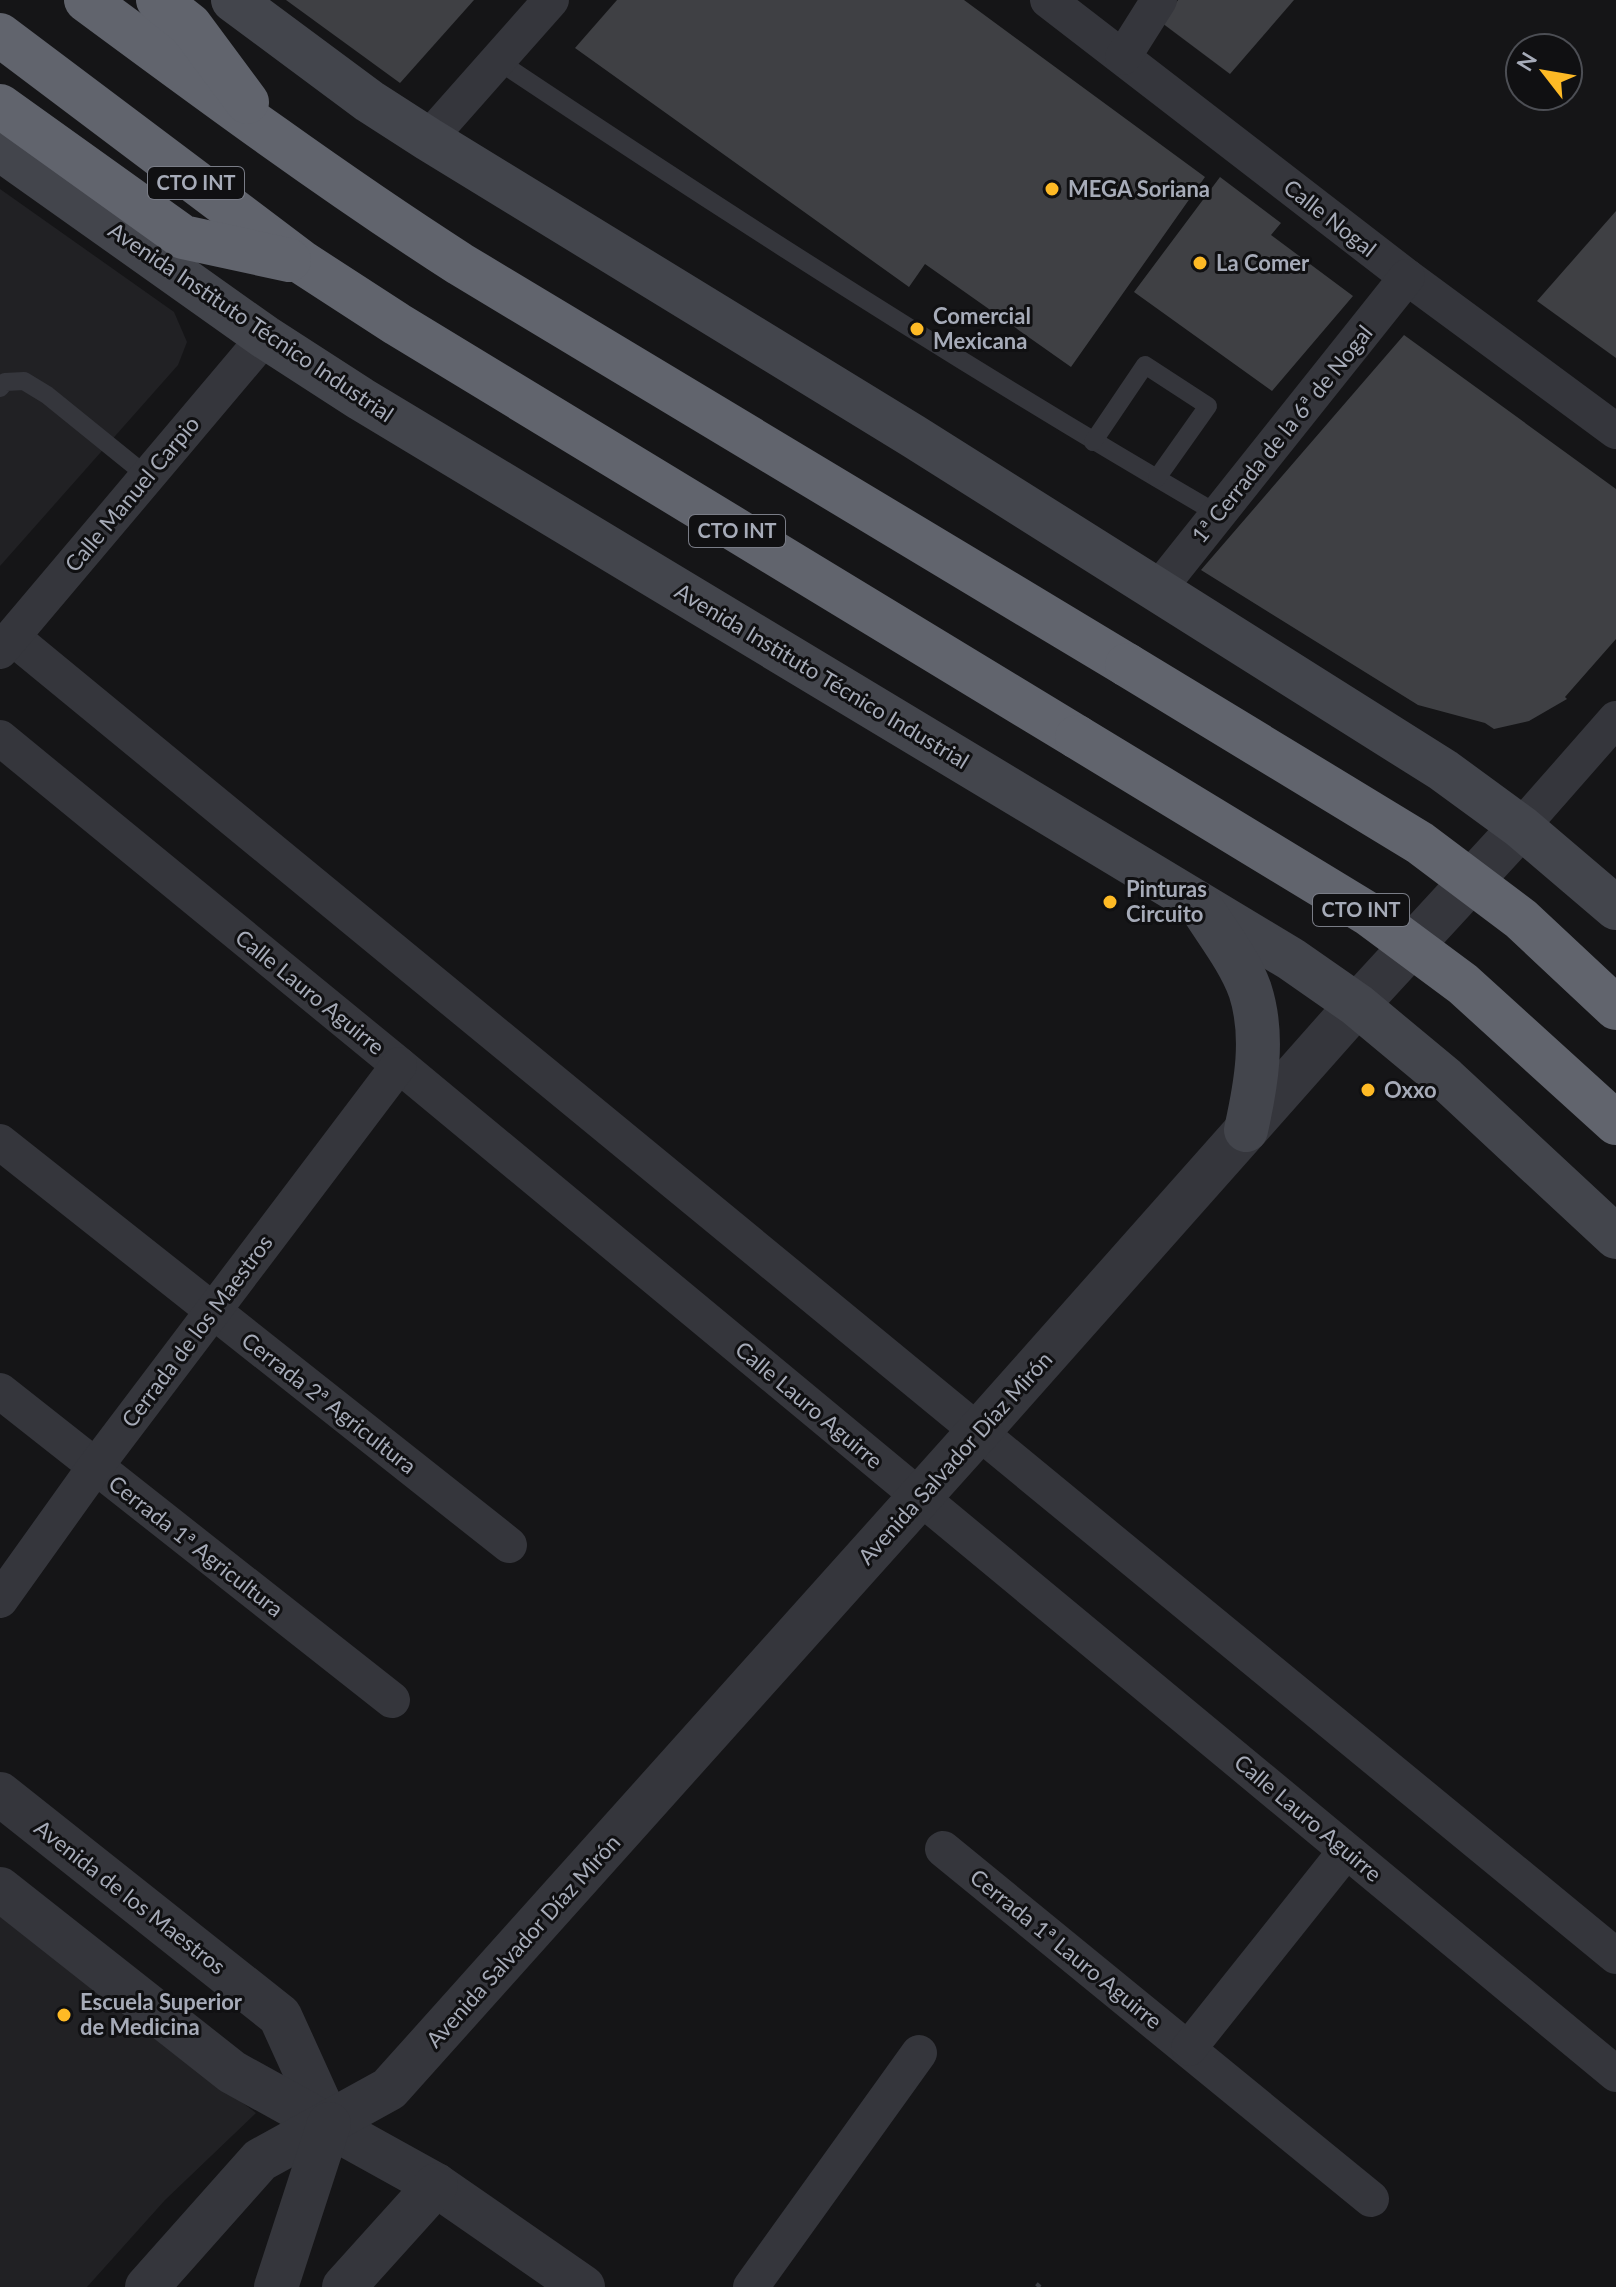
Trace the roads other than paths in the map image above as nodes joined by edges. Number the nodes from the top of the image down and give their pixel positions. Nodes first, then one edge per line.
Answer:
1 (86, 0) edge
2 (158, 0) edge
3 (233, 0) edge
4 (551, 0) edge
5 (1048, 0) edge
6 (1159, 0) edge
7 (0, 35) edge
8 (1123, 57) junction
9 (498, 61) junction
10 (0, 106) edge
11 (275, 139) junction
12 (428, 139) junction
13 (0, 149) edge
14 (303, 263) junction
15 (1407, 277) junction
16 (265, 337) junction
17 (0, 388) edge
18 (1616, 431) edge
19 (1093, 442) junction
20 (147, 476) junction
21 (1157, 478) junction
22 (1218, 514) junction
23 (1156, 592) junction
24 (6, 644) edge
25 (1616, 719) edge
26 (0, 738) edge
27 (1521, 827) junction
28 (1198, 901) junction
29 (1616, 908) edge
30 (1357, 1005) junction
31 (1616, 1008) edge
32 (399, 1065) junction
33 (1616, 1123) edge
34 (1246, 1130) junction
35 (0, 1142) edge
36 (1616, 1237) edge
37 (212, 1311) junction
38 (0, 1391) edge
39 (979, 1431) junction
40 (95, 1467) junction
41 (920, 1497) junction
42 (509, 1545) dead end
43 (0, 1600) edge
44 (392, 1700) dead end
45 (0, 1794) edge
46 (943, 1849) dead end
47 (1346, 1851) junction
48 (0, 1889) edge
49 (1616, 1956) edge
50 (1189, 2048) junction
51 (919, 2053) dead end
52 (1616, 2074) edge
53 (329, 2124) junction
54 (436, 2185) junction
55 (1371, 2199) dead end
56 (147, 2287) edge
57 (276, 2287) edge
58 (344, 2287) edge
59 (583, 2287) edge
60 (751, 2287) edge

1 - 11 highway
2 - 11 highway
3 - 12 main road
4 - 9 street
5 - 8 street, Calle Nogal
6 - 8 street
7 - 14 highway, CTO INT
8 - 15 street, Calle Nogal
9 - 12 street
9 - 19 lane
10 - 14 highway
11 - 31 highway, bridge
12 - 23 main road
13 - 16 main road, Avenida Instituto Técnico Industrial
14 - 33 highway, CTO INT, bridge
15 - 18 street, Calle Nogal
15 - 22 street, 1ª Cerrada de la 6ª de Nogal
16 - 20 street, Calle Manuel Carpio
16 - 28 main road, Avenida Instituto Técnico Industrial
17 - 20 lane
19 - 21 lane
19 - 21 lane
20 - 24 street, Calle Manuel Carpio
21 - 22 lane
22 - 23 street, 1ª Cerrada de la 6ª de Nogal
23 - 27 main road
24 - 39 street
25 - 27 street
26 - 32 street, Calle Lauro Aguirre
27 - 29 main road
27 - 30 street, Avenida Salvador Díaz Mirón
28 - 30 main road, Avenida Instituto Técnico Industrial
28 - 34 main road
30 - 34 street, Avenida Salvador Díaz Mirón
30 - 36 main road, Avenida Instituto Técnico Industrial
32 - 37 street, Cerrada de los Maestros
32 - 41 street, Calle Lauro Aguirre
34 - 39 street, Avenida Salvador Díaz Mirón
35 - 37 street, Cerrada 2ª Agricultura
37 - 40 street, Cerrada de los Maestros
37 - 42 street, Cerrada 2ª Agricultura
38 - 40 street, Cerrada 1ª Agricultura
39 - 41 street, Avenida Salvador Díaz Mirón
39 - 49 street
40 - 43 street, Cerrada de los Maestros
40 - 44 street, Cerrada 1ª Agricultura
41 - 47 street, Calle Lauro Aguirre
41 - 53 street, Avenida Salvador Díaz Mirón
45 - 53 street, Avenida de los Maestros
46 - 50 street, Cerrada 1ª Lauro Aguirre
47 - 50 street
47 - 52 street, Calle Lauro Aguirre
48 - 53 street
50 - 55 street, Cerrada 1ª Lauro Aguirre
51 - 60 street
53 - 54 street
53 - 56 street, Avenida Salvador Díaz Mirón
53 - 57 street
54 - 58 street
54 - 59 street

